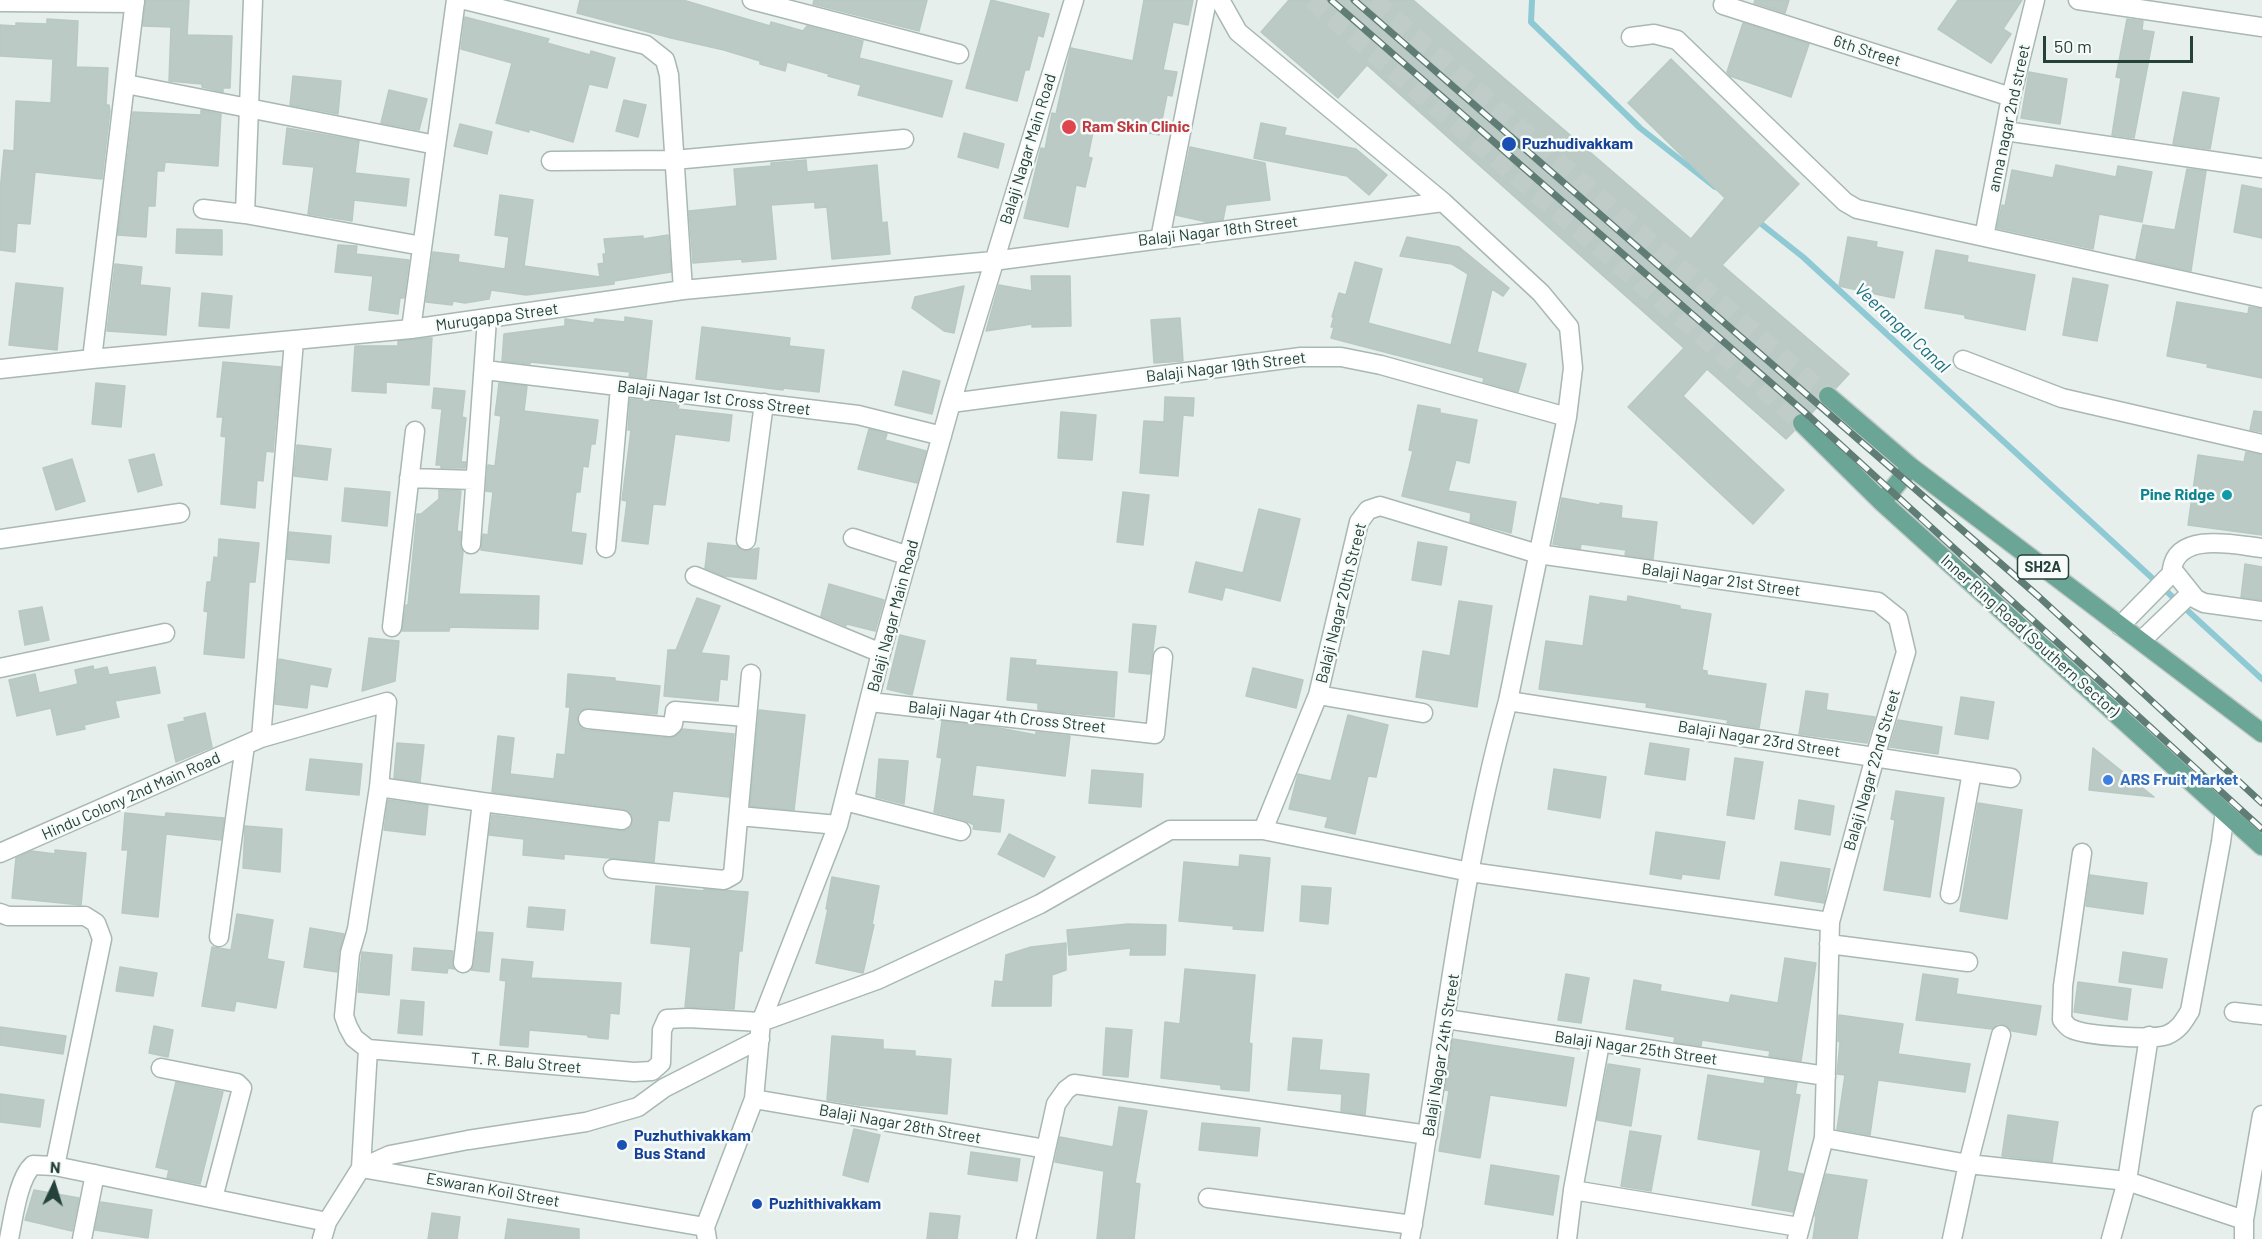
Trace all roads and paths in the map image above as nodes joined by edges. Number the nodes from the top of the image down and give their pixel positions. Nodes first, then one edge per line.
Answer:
1 (253, 0) edge
2 (456, 0) edge
3 (465, 0) edge
4 (752, 0) edge
5 (1074, 0) edge
6 (1207, 0) edge
7 (1220, 0) edge
8 (2035, 0) edge
9 (2078, 0) edge
10 (135, 1) edge
11 (0, 2) edge
12 (1723, 5) dead end
13 (2262, 27) edge
14 (1631, 37) dead end
15 (959, 54) dead end
16 (126, 84) junction
17 (2011, 97) junction
18 (250, 106) junction
19 (2005, 131) junction
20 (903, 139) dead end
21 (436, 145) junction
22 (674, 160) junction
23 (551, 161) dead end
24 (2262, 168) edge
25 (1443, 202) junction
26 (203, 209) dead end
27 (245, 214) junction
28 (1984, 237) junction
29 (1160, 239) junction
30 (422, 246) junction
31 (993, 261) junction
32 (683, 290) junction
33 (2262, 298) edge
34 (487, 319) junction
35 (411, 329) junction
36 (294, 341) junction
37 (92, 359) junction
38 (1963, 360) dead end
39 (0, 369) edge
40 (485, 370) junction
41 (620, 387) junction
42 (1828, 396) tunnel mouth
43 (764, 403) junction
44 (951, 403) junction
45 (1568, 417) junction
46 (1802, 423) tunnel mouth
47 (414, 431) dead end
48 (942, 436) junction
49 (2262, 444) edge
50 (1911, 467) junction
51 (409, 478) junction
52 (474, 480) junction
53 (1881, 502) junction
54 (180, 513) dead end
55 (853, 538) dead end
56 (0, 539) edge
57 (746, 540) dead end
58 (471, 544) dead end
59 (606, 548) dead end
60 (2262, 548) edge
61 (1538, 554) junction
62 (909, 556) junction
63 (695, 576) dead end
64 (2162, 583) junction
65 (2182, 602) junction
66 (2262, 611) edge
67 (1898, 618) joint
68 (2120, 626) junction
69 (392, 627) dead end
70 (165, 633) dead end
71 (2141, 641) junction
72 (881, 652) junction
73 (1163, 657) dead end
74 (0, 668) edge
75 (751, 674) dead end
76 (1318, 695) junction
77 (1508, 701) junction
78 (870, 702) junction
79 (1423, 712) dead end
80 (746, 717) junction
81 (588, 719) dead end
82 (2262, 733) edge
83 (253, 742) junction
84 (1875, 757) junction
85 (1971, 772) junction
86 (2011, 778) dead end
87 (378, 787) junction
88 (845, 801) junction
89 (482, 802) junction
90 (2225, 811) junction
91 (739, 816) junction
92 (622, 820) dead end
93 (838, 825) junction
94 (1263, 830) junction
95 (961, 831) dead end
96 (2262, 846) edge
97 (2082, 852) dead end
98 (0, 853) edge
99 (613, 868) dead end
100 (1470, 872) junction
101 (1950, 894) dead end
102 (0, 913) edge
103 (1830, 922) junction
104 (219, 937) dead end
105 (1829, 944) junction
106 (1968, 962) dead end
107 (463, 963) dead end
108 (2234, 1012) dead end
109 (2262, 1015) edge
110 (1446, 1019) junction
111 (760, 1030) junction
112 (2001, 1035) dead end
113 (2149, 1036) junction
114 (1600, 1043) junction
115 (368, 1049) junction
116 (161, 1068) dead end
117 (1826, 1076) junction
118 (754, 1099) junction
119 (2262, 1115) edge
120 (1428, 1135) junction
121 (1824, 1138) junction
122 (1046, 1149) junction
123 (1968, 1164) junction
124 (55, 1166) junction
125 (361, 1168) junction
126 (95, 1174) junction
127 (2127, 1181) junction
128 (1573, 1190) junction
129 (213, 1198) junction
130 (1208, 1198) dead end
131 (2244, 1220) junction
132 (325, 1230) edge
133 (1411, 1232) edge
134 (706, 1233) edge
135 (1798, 1233) edge
136 (9, 1239) edge
137 (82, 1239) edge
138 (1026, 1239) edge
139 (1568, 1239) edge
140 (1952, 1239) edge
141 (2111, 1239) edge
142 (2244, 1239) edge

1 - 18 street
2 - 21 street
3 - 22 street
4 - 15 street
5 - 31 street, Balaji Nagar Main Road
6 - 29 street
7 - 25 street, Balaji Nagar 24th Street
8 - 17 street, anna nagar 2nd street
9 - 13 street
10 - 11 street
10 - 16 street
12 - 17 street, 6th Street
14 - 28 street
16 - 18 street
16 - 37 street
17 - 19 street, anna nagar 2nd street
18 - 21 street
18 - 27 street
19 - 24 street
19 - 28 street, anna nagar 2nd street
20 - 22 street
21 - 30 street
22 - 23 street
22 - 32 street
25 - 29 street, Balaji Nagar 18th Street
25 - 45 street, Balaji Nagar 24th Street
26 - 27 street
27 - 30 street
28 - 33 street
29 - 31 street, Balaji Nagar 18th Street
30 - 35 street
31 - 32 street, Murugappa Street
31 - 44 street, Balaji Nagar Main Road
32 - 34 street, Murugappa Street
34 - 35 street, Murugappa Street
34 - 40 street
35 - 36 street, Murugappa Street
36 - 37 street, Murugappa Street
36 - 83 street
37 - 39 street, Murugappa Street
38 - 49 street
40 - 41 street, Balaji Nagar 1st Cross Street
40 - 52 street
41 - 43 street, Balaji Nagar 1st Cross Street
41 - 59 street
42 - 50 main road, SH2A
43 - 48 street, Balaji Nagar 1st Cross Street
43 - 57 street
44 - 45 street, Balaji Nagar 19th Street
44 - 48 street, Balaji Nagar Main Road
45 - 61 street, Balaji Nagar 24th Street
46 - 53 main road, Inner Ring Road (Southern Sector)
47 - 51 street
48 - 62 street, Balaji Nagar Main Road
50 - 53 main road
50 - 68 main road, SH2A
51 - 52 street
51 - 69 street
52 - 58 street
53 - 90 main road, Inner Ring Road (Southern Sector)
54 - 56 street
55 - 62 street
60 - 64 street
61 - 67 street, Balaji Nagar 21st Street
61 - 76 street, Balaji Nagar 20th Street
61 - 77 street, Balaji Nagar 24th Street
62 - 72 street, Balaji Nagar Main Road
63 - 72 street
64 - 65 street
64 - 68 street
65 - 66 street
65 - 71 street
67 - 84 street, Balaji Nagar 22nd Street
68 - 71 main road, SH2A
70 - 74 street
71 - 82 main road, SH2A
72 - 78 street, Balaji Nagar Main Road
73 - 78 street, Balaji Nagar 4th Cross Street
75 - 80 street
76 - 79 street
76 - 94 street, Balaji Nagar 20th Street
77 - 84 street, Balaji Nagar 23rd Street
77 - 100 street, Balaji Nagar 24th Street
78 - 88 street, Balaji Nagar Main Road
80 - 81 street
80 - 91 street
83 - 87 street, Hindu Colony 2nd Main Road
83 - 98 street, Hindu Colony 2nd Main Road
83 - 104 street
84 - 85 street, Balaji Nagar 23rd Street
84 - 103 street, Balaji Nagar 22nd Street
85 - 86 street, Balaji Nagar 23rd Street
85 - 101 street
87 - 89 street
87 - 115 street
88 - 93 street, Balaji Nagar Main Road
88 - 95 street
89 - 92 street
89 - 107 street
90 - 96 main road, Inner Ring Road (Southern Sector)
90 - 113 street
91 - 93 street
91 - 99 street
93 - 111 street, Balaji Nagar Main Road
94 - 100 street
94 - 111 street
97 - 113 street
100 - 103 street
100 - 110 street, Balaji Nagar 24th Street
102 - 124 street
103 - 105 street, Balaji Nagar 22nd Street
105 - 106 street
105 - 117 street, Balaji Nagar 22nd Street
108 - 109 street
110 - 114 street, Balaji Nagar 25th Street
110 - 120 street, Balaji Nagar 24th Street
111 - 115 street, T. R. Balu Street
111 - 118 street, Balaji Nagar Main Road
111 - 125 street
112 - 123 street
113 - 127 street
114 - 117 street, Balaji Nagar 25th Street
114 - 128 street
115 - 125 street
116 - 129 street
117 - 121 street, Balaji Nagar 22nd Street
118 - 122 street, Balaji Nagar 28th Street
118 - 134 street, Balaji Nagar Main Road
119 - 131 street
120 - 122 street
120 - 133 street, Balaji Nagar 24th Street
121 - 123 street
121 - 135 street, Balaji Nagar 22nd Street
122 - 138 street
123 - 127 street
123 - 140 street
124 - 126 street
124 - 136 street
125 - 132 street
125 - 134 street, Eswaran Koil Street
126 - 129 street
126 - 137 street
127 - 131 street
127 - 141 street
128 - 135 street
128 - 139 street
129 - 132 street
130 - 133 street
131 - 142 street

